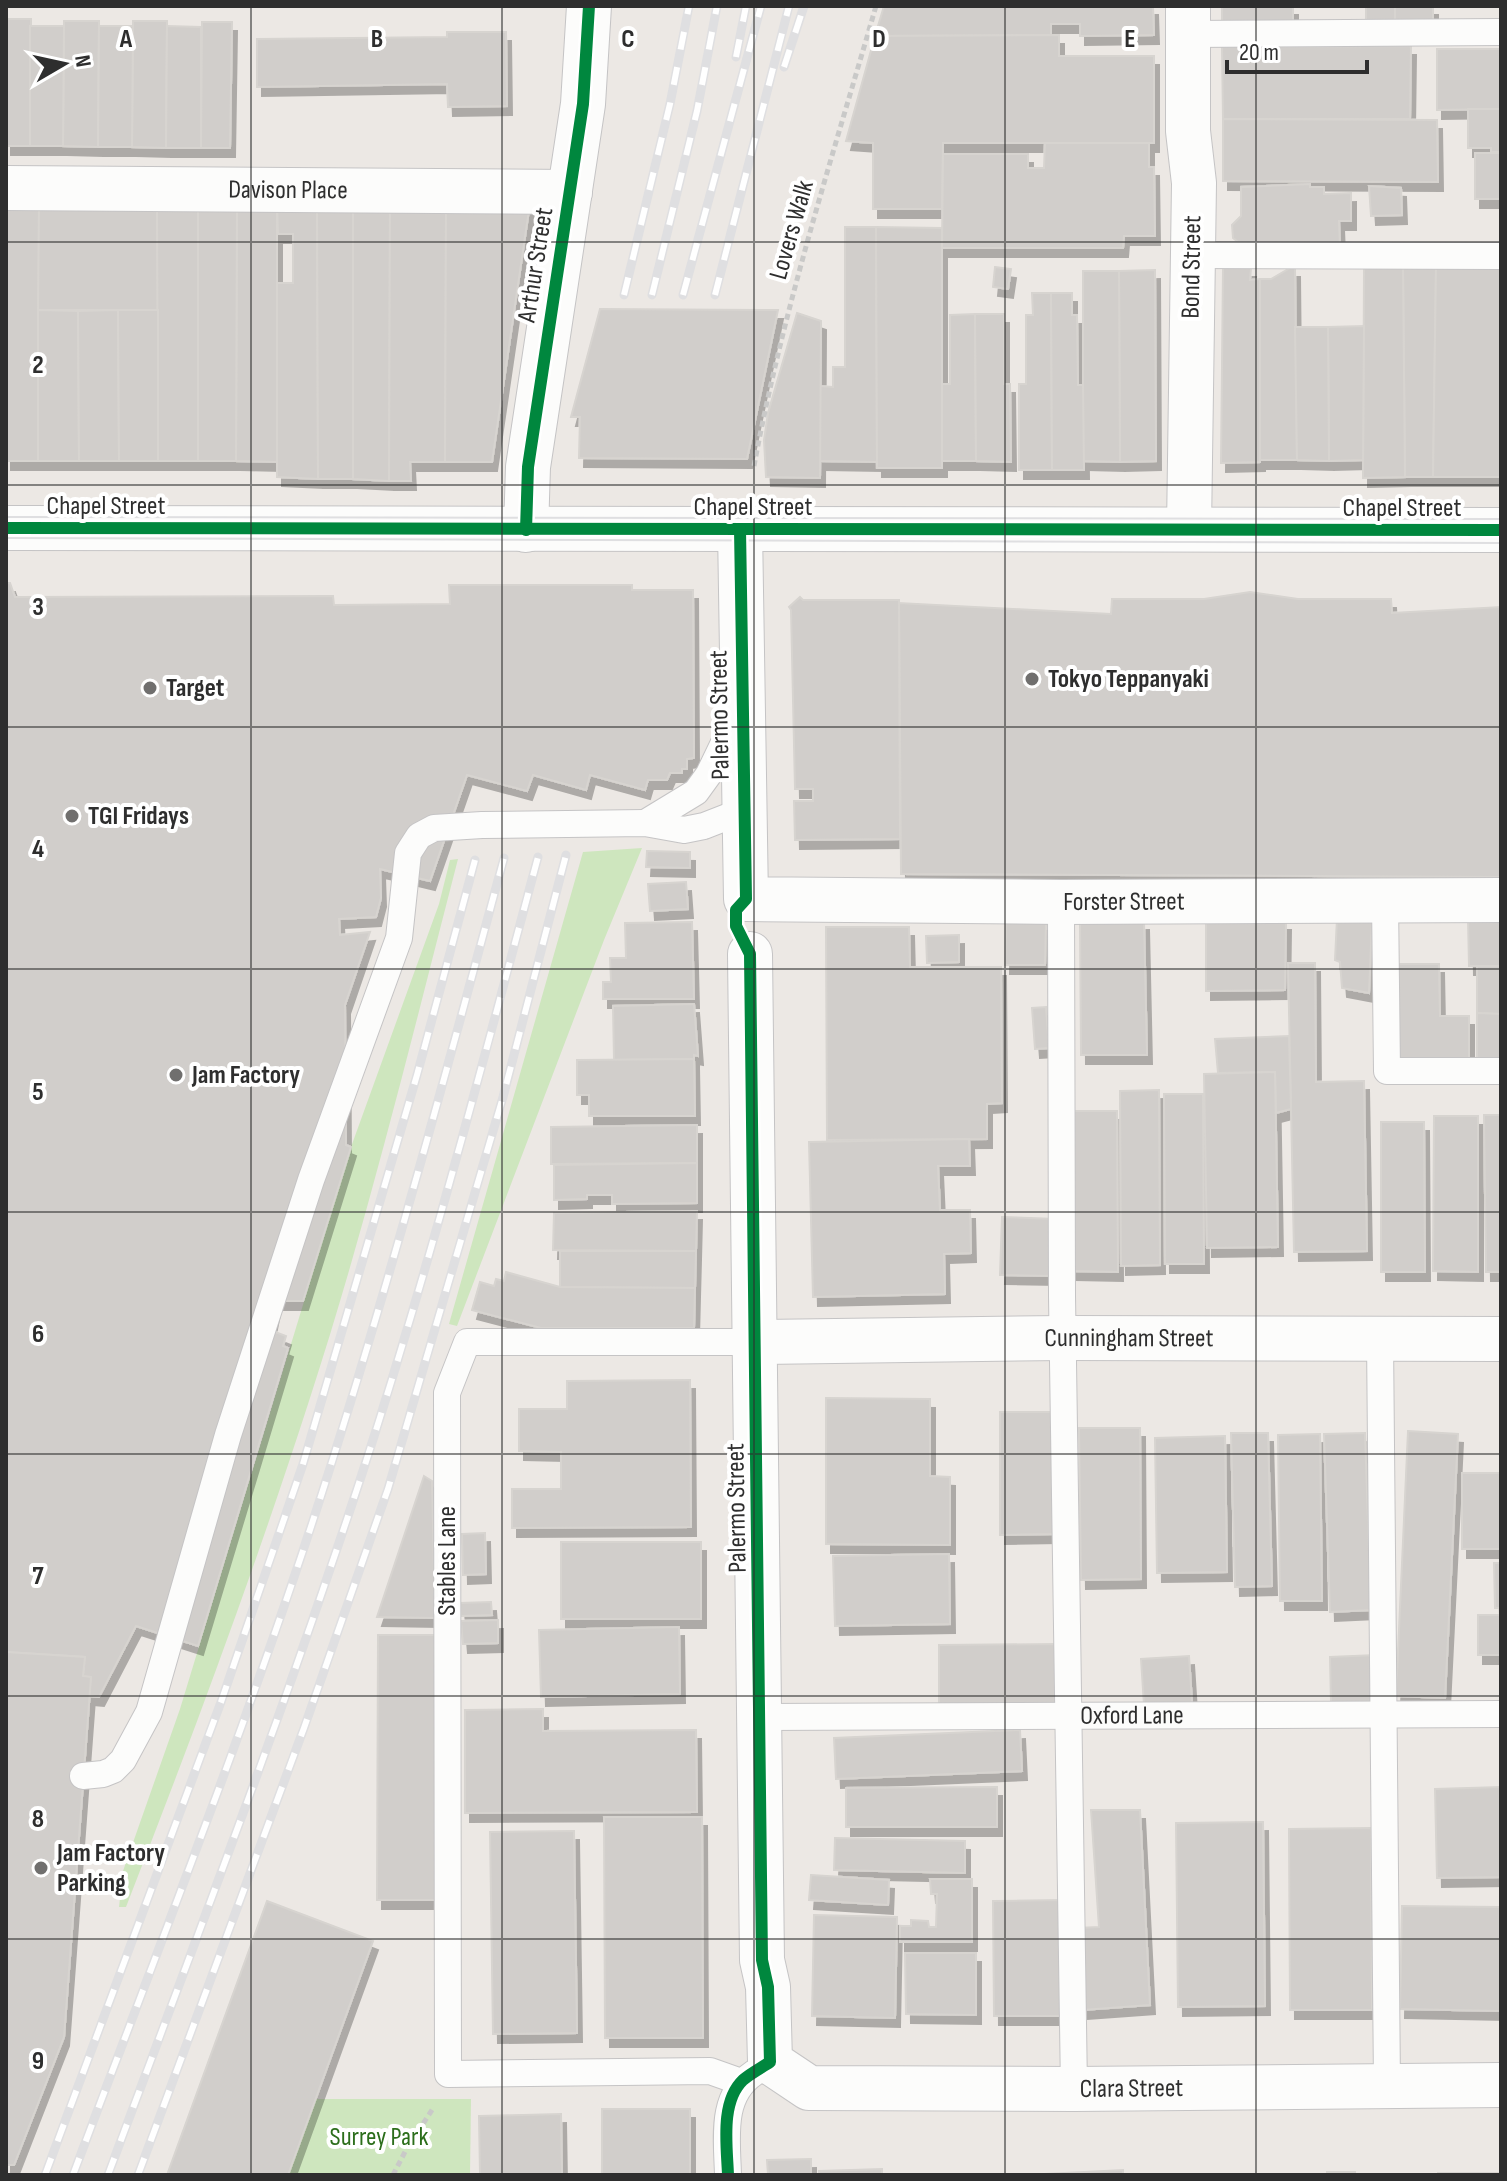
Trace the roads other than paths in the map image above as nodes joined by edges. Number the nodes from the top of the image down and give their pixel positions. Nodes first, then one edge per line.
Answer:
1 (589, 6) edge
2 (1188, 20) edge
3 (1501, 32) edge
4 (6, 188) edge
5 (570, 192) junction
6 (1192, 255) junction
7 (1501, 256) edge
8 (6, 528) edge
9 (740, 529) junction
10 (1189, 529) junction
11 (526, 530) junction
12 (1501, 530) edge
13 (742, 706) junction
14 (745, 810) junction
15 (645, 823) junction
16 (746, 899) joint
17 (1385, 900) junction
18 (1501, 900) edge
19 (1061, 902) junction
20 (750, 954) dead end
21 (1501, 1071) edge
22 (1063, 1338) junction
23 (1380, 1339) junction
24 (1501, 1339) edge
25 (757, 1342) junction
26 (1383, 1714) junction
27 (1501, 1714) edge
28 (1068, 1716) junction
29 (762, 1717) junction
30 (83, 1776) dead end
31 (756, 2072) junction
32 (448, 2074) joint
33 (1387, 2085) junction
34 (1501, 2085) edge
35 (1074, 2089) junction
36 (728, 2175) edge

1 - 5 street, Arthur Street
2 - 3 lane
2 - 6 street, Bond Street
4 - 5 street, Davison Place
5 - 11 street, Arthur Street
6 - 7 lane
6 - 10 street, Bond Street
8 - 11 street, Chapel Street
9 - 10 street, Chapel Street
9 - 11 street, Chapel Street
9 - 13 street, Palermo Street
10 - 12 street, Chapel Street
13 - 14 street, Palermo Street
13 - 15 lane
14 - 15 lane
14 - 16 street, Palermo Street
15 - 30 lane
16 - 19 street, Forster Street
17 - 18 street, Forster Street
17 - 19 street, Forster Street
17 - 21 lane
19 - 22 lane
20 - 25 street, Palermo Street
22 - 23 street, Cunningham Street
22 - 25 street, Cunningham Street
22 - 28 lane
23 - 24 street, Cunningham Street
23 - 26 lane
25 - 29 street, Palermo Street
25 - 32 lane, Stables Lane
26 - 27 lane, Oxford Lane
26 - 28 lane, Oxford Lane
26 - 33 lane
28 - 29 lane, Oxford Lane
28 - 35 lane
29 - 31 street, Palermo Street
31 - 32 lane, Clara Street
31 - 35 street, Clara Street
31 - 36 lane
33 - 34 street, Clara Street
33 - 35 street, Clara Street

